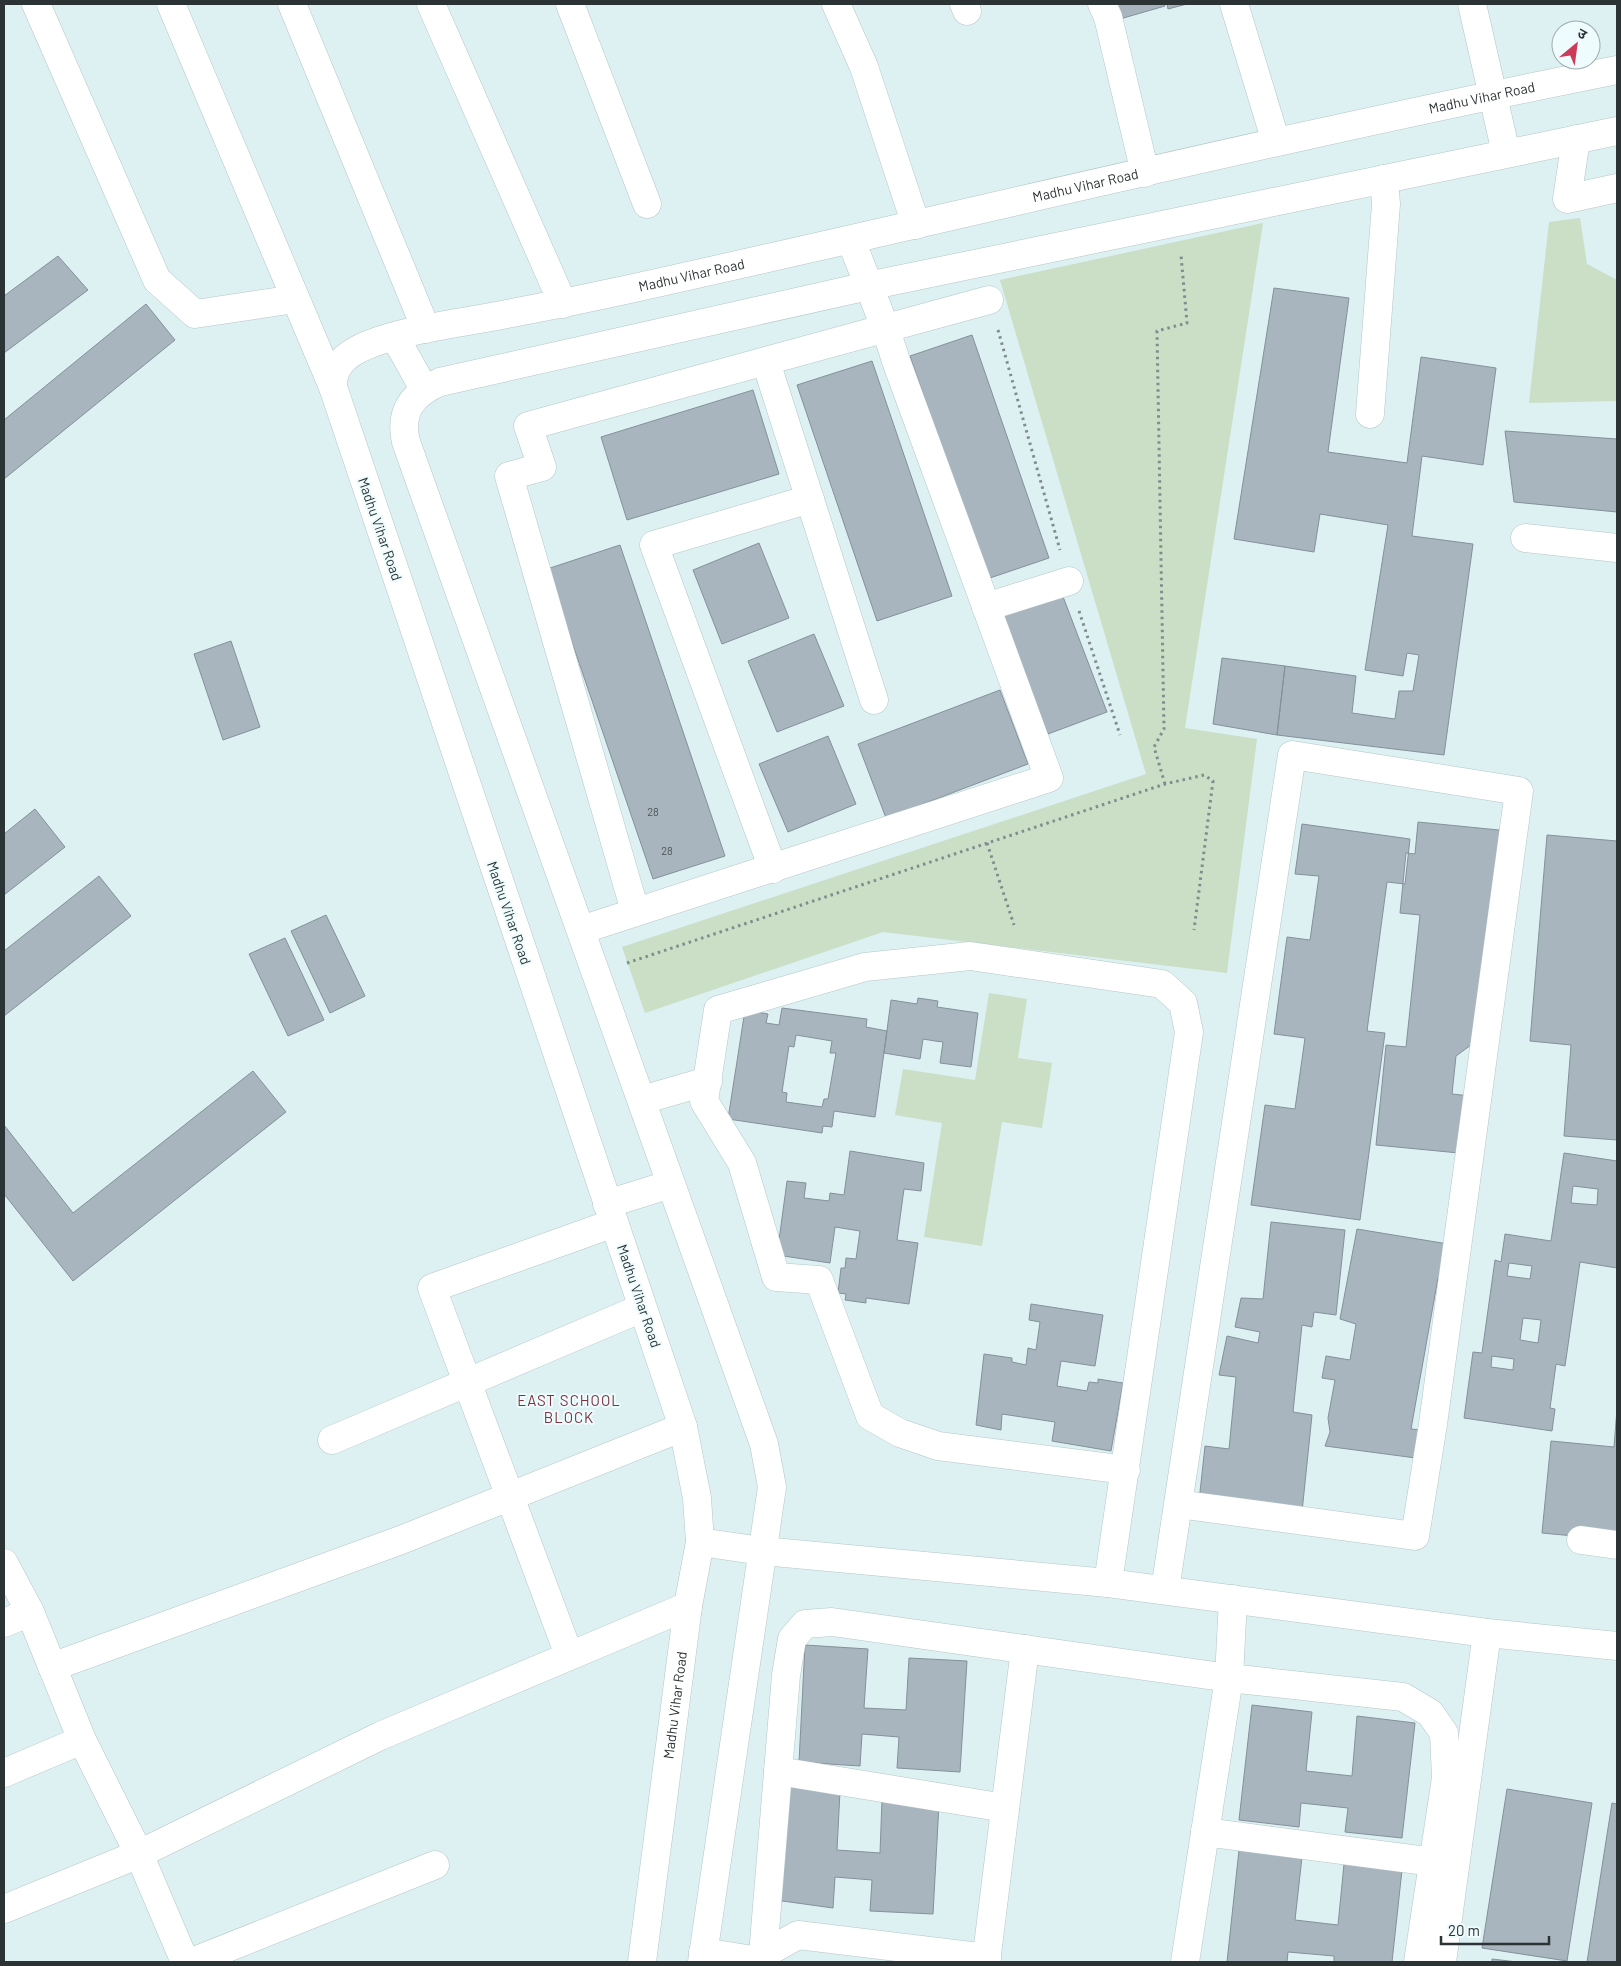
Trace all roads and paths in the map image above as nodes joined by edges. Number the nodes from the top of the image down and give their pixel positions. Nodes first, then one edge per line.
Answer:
1 (36, 4) edge
2 (170, 4) edge
3 (292, 4) edge
4 (431, 4) edge
5 (570, 4) edge
6 (836, 4) edge
7 (1102, 4) edge
8 (1234, 4) edge
9 (1472, 4) edge
10 (1617, 70) edge
11 (1493, 95) junction
12 (1617, 131) edge
13 (1576, 139) junction
14 (1276, 142) junction
15 (1506, 154) junction
16 (1145, 173) junction
17 (1384, 179) junction
18 (1617, 188) edge
19 (647, 204) dead end
20 (1179, 222) junction
21 (916, 224) junction
22 (851, 240) junction
23 (868, 286) junction
24 (295, 299) junction
25 (989, 300) joint
26 (563, 304) junction
27 (886, 328) junction
28 (426, 329) junction
29 (395, 337) junction
30 (766, 362) junction
31 (333, 387) junction
32 (424, 388) junction
33 (1370, 414) dead end
34 (810, 499) junction
35 (1525, 538) dead end
36 (1617, 548) edge
37 (1069, 581) junction
38 (986, 608) junction
39 (874, 700) dead end
40 (1120, 735) dead end
41 (1165, 784) junction
42 (987, 843) junction
43 (772, 869) junction
44 (635, 911) junction
45 (1014, 925) dead end
46 (581, 930) junction
47 (1194, 930) dead end
48 (596, 973) junction
49 (708, 1081) junction
50 (642, 1100) junction
51 (671, 1184) junction
52 (611, 1213) junction
53 (642, 1308) junction
54 (468, 1382) junction
55 (683, 1427) junction
56 (332, 1440) dead end
57 (1126, 1470) junction
58 (510, 1497) junction
59 (1178, 1504) junction
60 (1581, 1540) dead end
61 (700, 1542) junction
62 (1617, 1545) edge
63 (762, 1551) junction
64 (4, 1563) edge
65 (1108, 1583) junction
66 (1165, 1590) junction
67 (1233, 1599) junction
68 (688, 1606) junction
69 (30, 1612) junction
70 (4, 1623) edge
71 (1487, 1633) junction
72 (1617, 1646) edge
73 (1025, 1649) junction
74 (570, 1655) junction
75 (52, 1667) junction
76 (1229, 1678) junction
77 (82, 1740) junction
78 (778, 1771) junction
79 (4, 1773) edge
80 (1005, 1808) junction
81 (1205, 1832) junction
82 (139, 1854) junction
83 (1434, 1862) junction
84 (435, 1865) dead end
85 (4, 1908) edge
86 (703, 1957) edge
87 (757, 1959) edge
88 (987, 1960) edge
89 (185, 1962) edge
90 (192, 1962) edge
91 (642, 1962) edge
92 (1185, 1962) edge
93 (1418, 1962) edge
94 (1442, 1962) edge

1 - 24 street
2 - 24 street
3 - 28 street
4 - 26 street
5 - 19 street
6 - 21 street
7 - 16 street
8 - 14 street
9 - 11 street
10 - 11 street, Madhu Vihar Road
11 - 14 street, Madhu Vihar Road
11 - 15 street
12 - 13 street
13 - 15 street
13 - 18 street
14 - 16 street, Madhu Vihar Road
15 - 17 street
16 - 21 street, Madhu Vihar Road
17 - 20 street
17 - 33 street
20 - 23 street
20 - 41 path
21 - 22 street, Madhu Vihar Road
22 - 23 street
22 - 26 street, Madhu Vihar Road
23 - 27 street
23 - 32 street
24 - 31 street
25 - 27 street
25 - 37 path
26 - 28 street, Madhu Vihar Road
27 - 30 street
27 - 38 street
28 - 29 street, Madhu Vihar Road
29 - 31 street, Madhu Vihar Road
29 - 32 street
30 - 34 street
30 - 44 street
31 - 52 street, Madhu Vihar Road
32 - 46 street
34 - 39 street
34 - 43 street
35 - 36 street
37 - 38 street
37 - 40 path
38 - 43 street
41 - 42 path
41 - 47 path
42 - 45 path
42 - 48 path
43 - 44 street
44 - 46 street
46 - 48 street
48 - 50 street
49 - 50 street
49 - 57 street
49 - 57 street
50 - 51 street
51 - 52 street
51 - 63 street
52 - 53 street, Madhu Vihar Road
52 - 54 street
53 - 54 street
53 - 55 street, Madhu Vihar Road
54 - 56 street
54 - 58 street
55 - 58 street
55 - 61 street, Madhu Vihar Road
57 - 65 street
58 - 74 street
58 - 75 street
59 - 59 street
59 - 66 street
60 - 62 street
61 - 63 street
61 - 68 street, Madhu Vihar Road
63 - 65 street
63 - 86 street
64 - 69 street
65 - 66 street
66 - 67 street
67 - 71 street
67 - 76 street
68 - 74 street
68 - 91 street, Madhu Vihar Road
69 - 70 street
69 - 75 street
71 - 72 street
71 - 94 street
73 - 76 street
73 - 78 street
73 - 80 street
74 - 82 street
75 - 77 street
76 - 81 street
76 - 83 street
77 - 79 street
77 - 82 street
78 - 80 street
78 - 87 street
80 - 88 street
81 - 83 street
81 - 92 street
82 - 85 street
82 - 89 street
83 - 93 street
84 - 90 street
86 - 87 street
87 - 88 street

